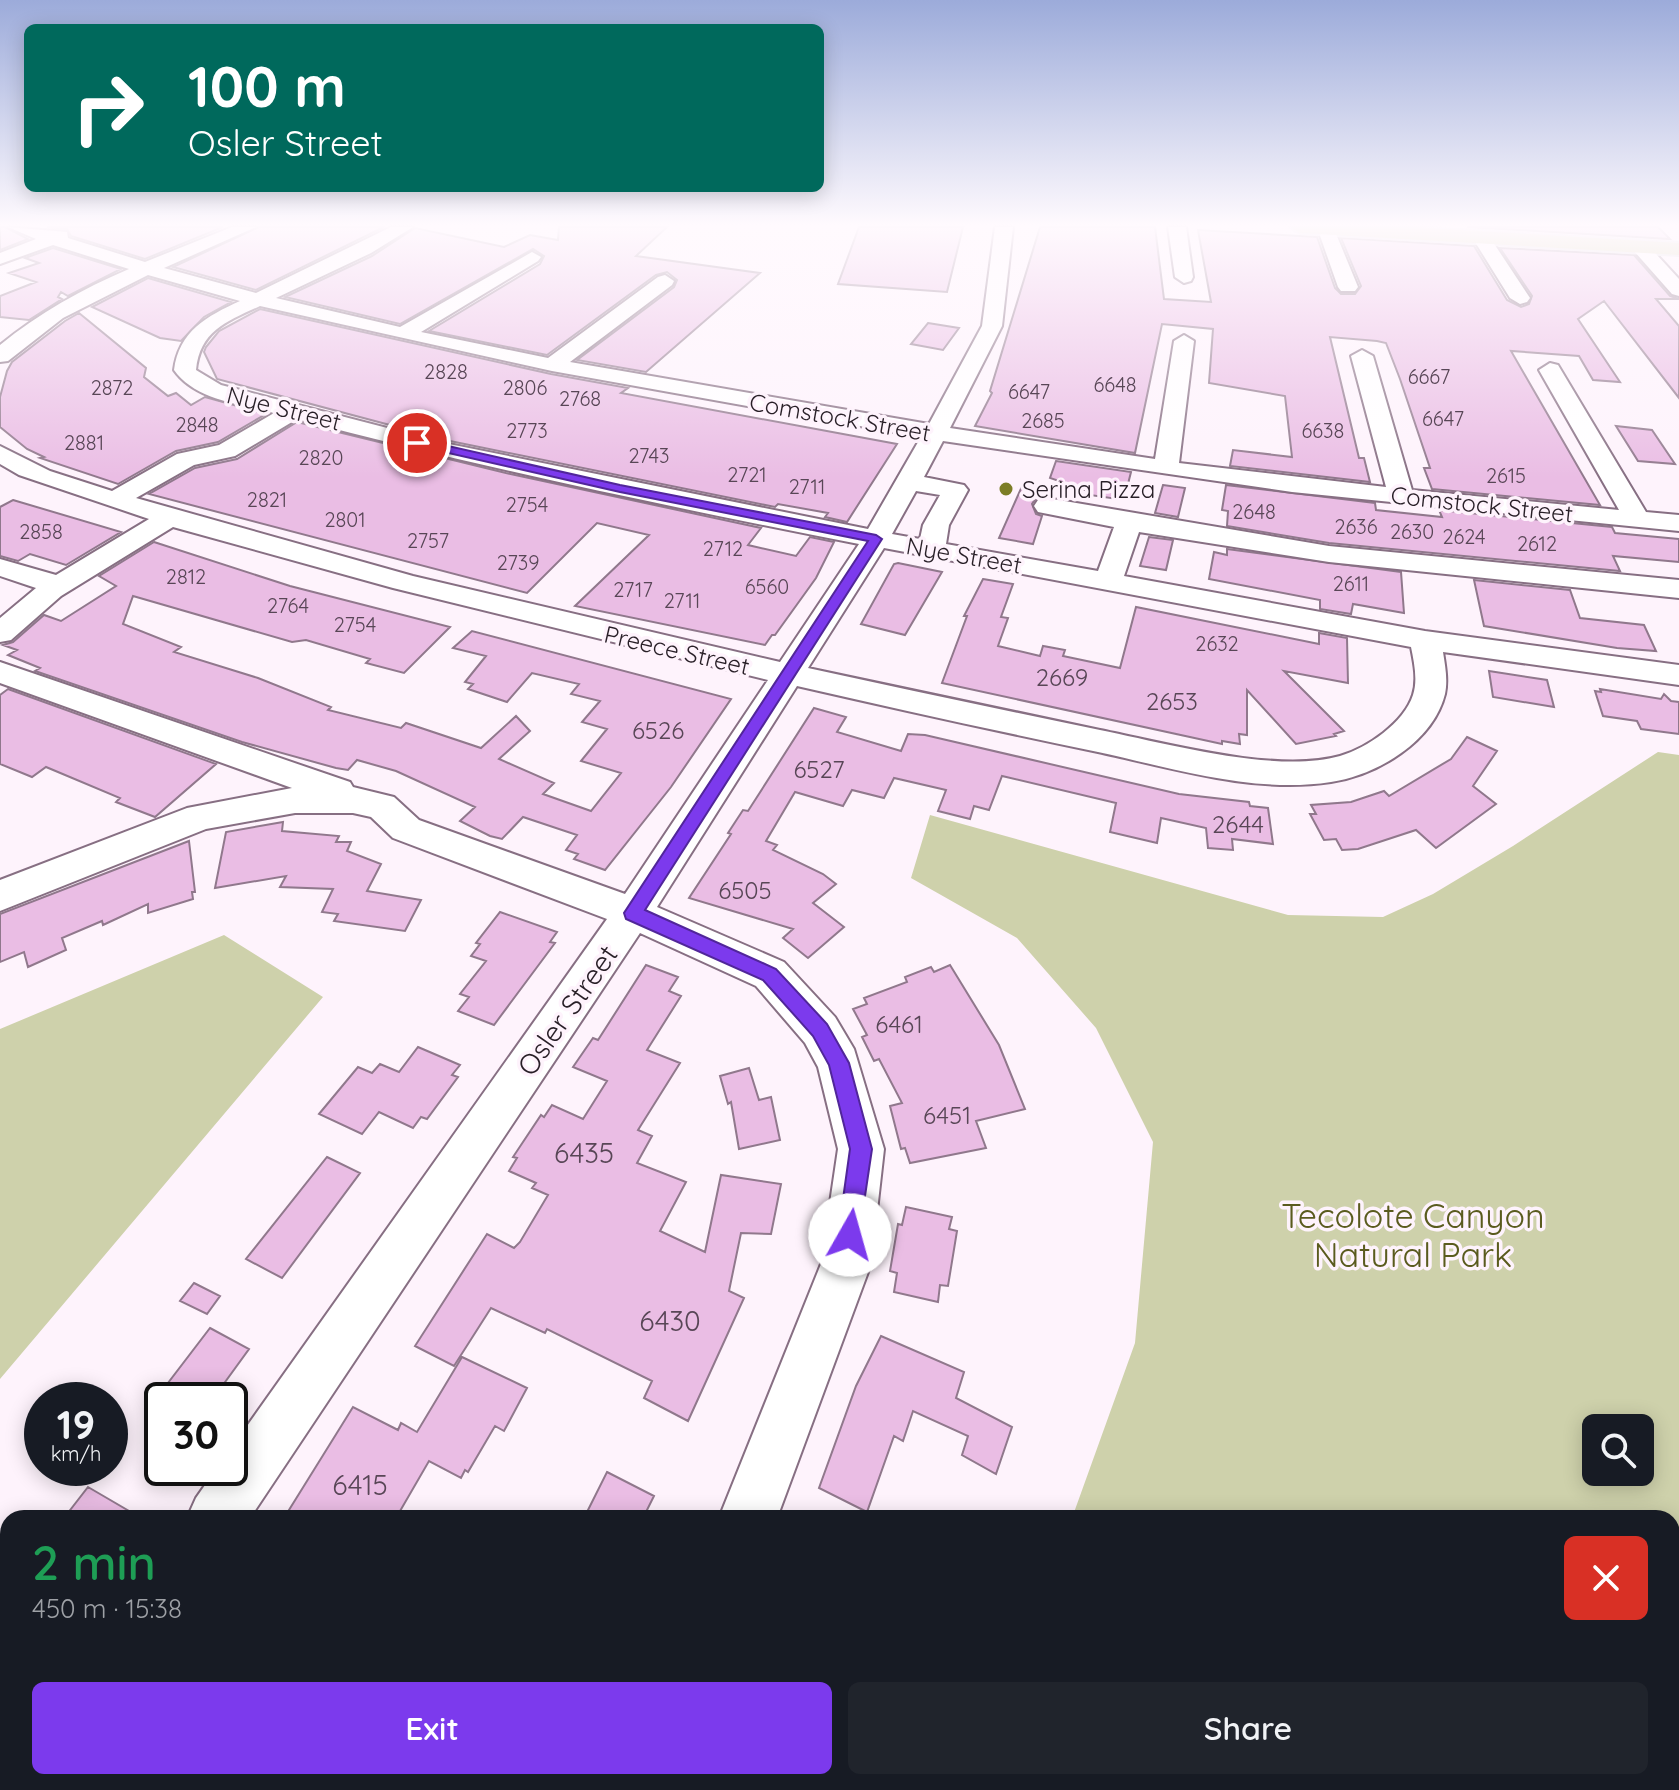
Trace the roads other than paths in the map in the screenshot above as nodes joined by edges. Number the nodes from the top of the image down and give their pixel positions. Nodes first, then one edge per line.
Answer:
1 (60, 311) edge
2 (235, 311) edge
3 (309, 311) edge
4 (442, 311) edge
5 (625, 311) edge
6 (994, 311) edge
7 (404, 333) junction
8 (1184, 341) dead end
9 (0, 356) edge
10 (1362, 356) dead end
11 (552, 365) junction
12 (1550, 370) dead end
13 (295, 410) junction
14 (996, 443) junction
15 (0, 453) edge
16 (935, 460) junction
17 (1166, 468) junction
18 (1401, 497) junction
19 (115, 500) junction
20 (1047, 506) dead end
21 (168, 519) junction
22 (1638, 520) junction
23 (1129, 522) junction
24 (1679, 523) edge
25 (876, 539) junction
26 (932, 549) junction
27 (0, 567) edge
28 (1108, 581) junction
29 (1679, 589) edge
30 (51, 590) junction
31 (0, 633) edge
32 (1425, 640) junction
33 (0, 672) edge
34 (786, 675) junction
35 (1679, 675) edge
36 (382, 806) junction
37 (0, 896) edge
38 (633, 913) junction
39 (222, 1510) edge
40 (751, 1510) edge

1 - 9 street
2 - 13 street, Nye Street
3 - 7 street, Comstock Street
4 - 7 street
5 - 11 street
6 - 16 street, Osler Street
7 - 11 street, Comstock Street
8 - 17 street
10 - 18 street
11 - 16 street, Comstock Street
12 - 22 street
13 - 19 street
13 - 25 street, Nye Street
14 - 16 street, Comstock Street
14 - 16 street
14 - 17 street, Comstock Street
15 - 19 street, Preece Street
16 - 25 street, Osler Street
16 - 26 street
17 - 18 street, Comstock Street
18 - 22 street, Comstock Street
19 - 21 street, Preece Street
20 - 23 street
21 - 30 street
21 - 34 street, Preece Street
22 - 24 street, Comstock Street
23 - 28 street
23 - 29 street
25 - 26 street, Nye Street
25 - 34 street, Osler Street
26 - 28 street, Nye Street
27 - 30 street
28 - 32 street, Nye Street
30 - 31 street
32 - 34 street, Preece Street
32 - 35 street, Nye Street
33 - 36 street
34 - 38 street, Osler Street
36 - 37 street
36 - 38 street
38 - 39 street, Osler Street
38 - 40 street

